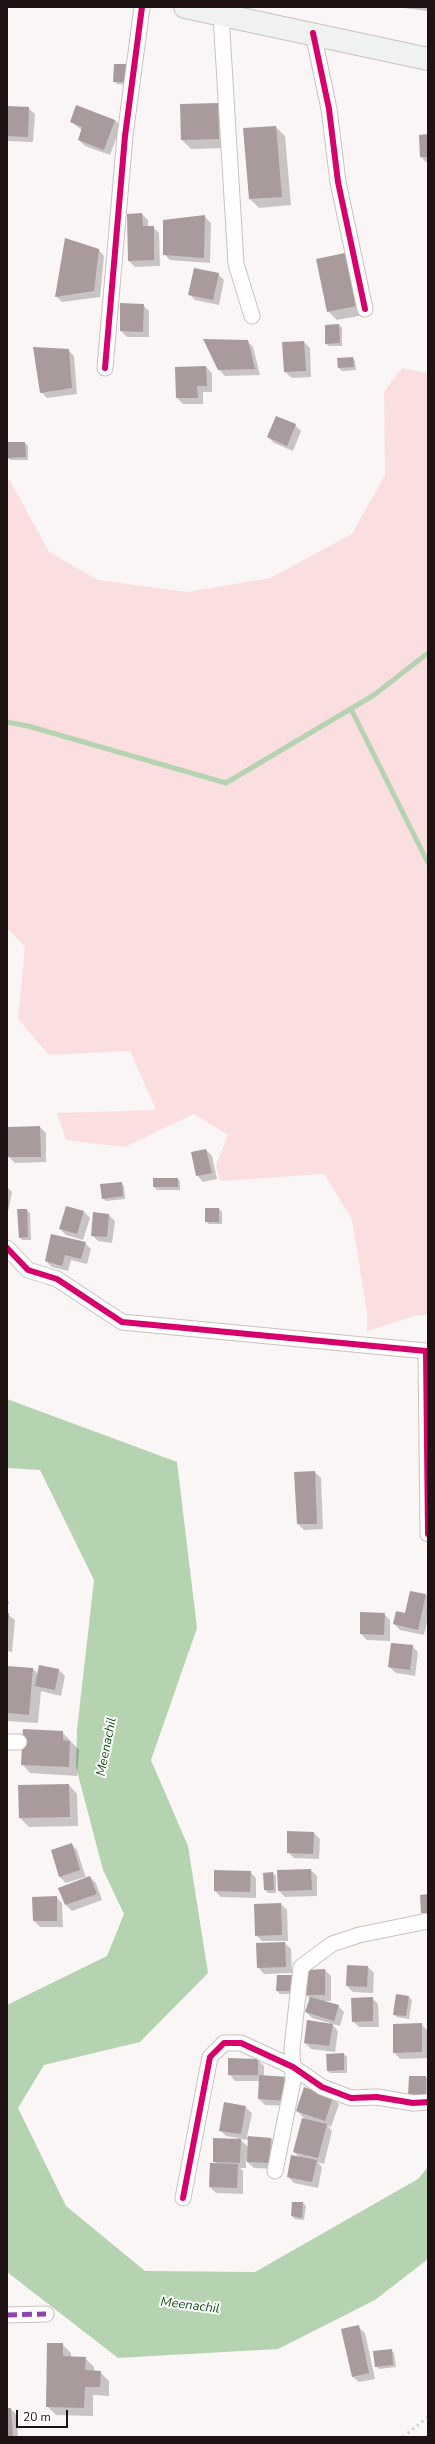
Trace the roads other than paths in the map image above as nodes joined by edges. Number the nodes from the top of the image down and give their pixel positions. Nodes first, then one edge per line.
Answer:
1 (142, 7) edge
2 (185, 7) edge
3 (221, 14) junction
4 (313, 33) junction
5 (428, 59) edge
6 (365, 309) dead end
7 (252, 316) dead end
8 (106, 368) dead end
9 (7, 1248) edge
10 (428, 1534) edge
11 (428, 1921) edge
12 (293, 2067) junction
13 (428, 2102) edge
14 (275, 2171) dead end
15 (183, 2198) dead end
16 (46, 2314) dead end
17 (7, 2315) edge

1 - 8 street
2 - 3 main road
3 - 4 main road
3 - 7 street
4 - 5 main road
4 - 6 street
9 - 10 street
11 - 12 street
12 - 13 street
12 - 14 street
12 - 15 street
16 - 17 street

